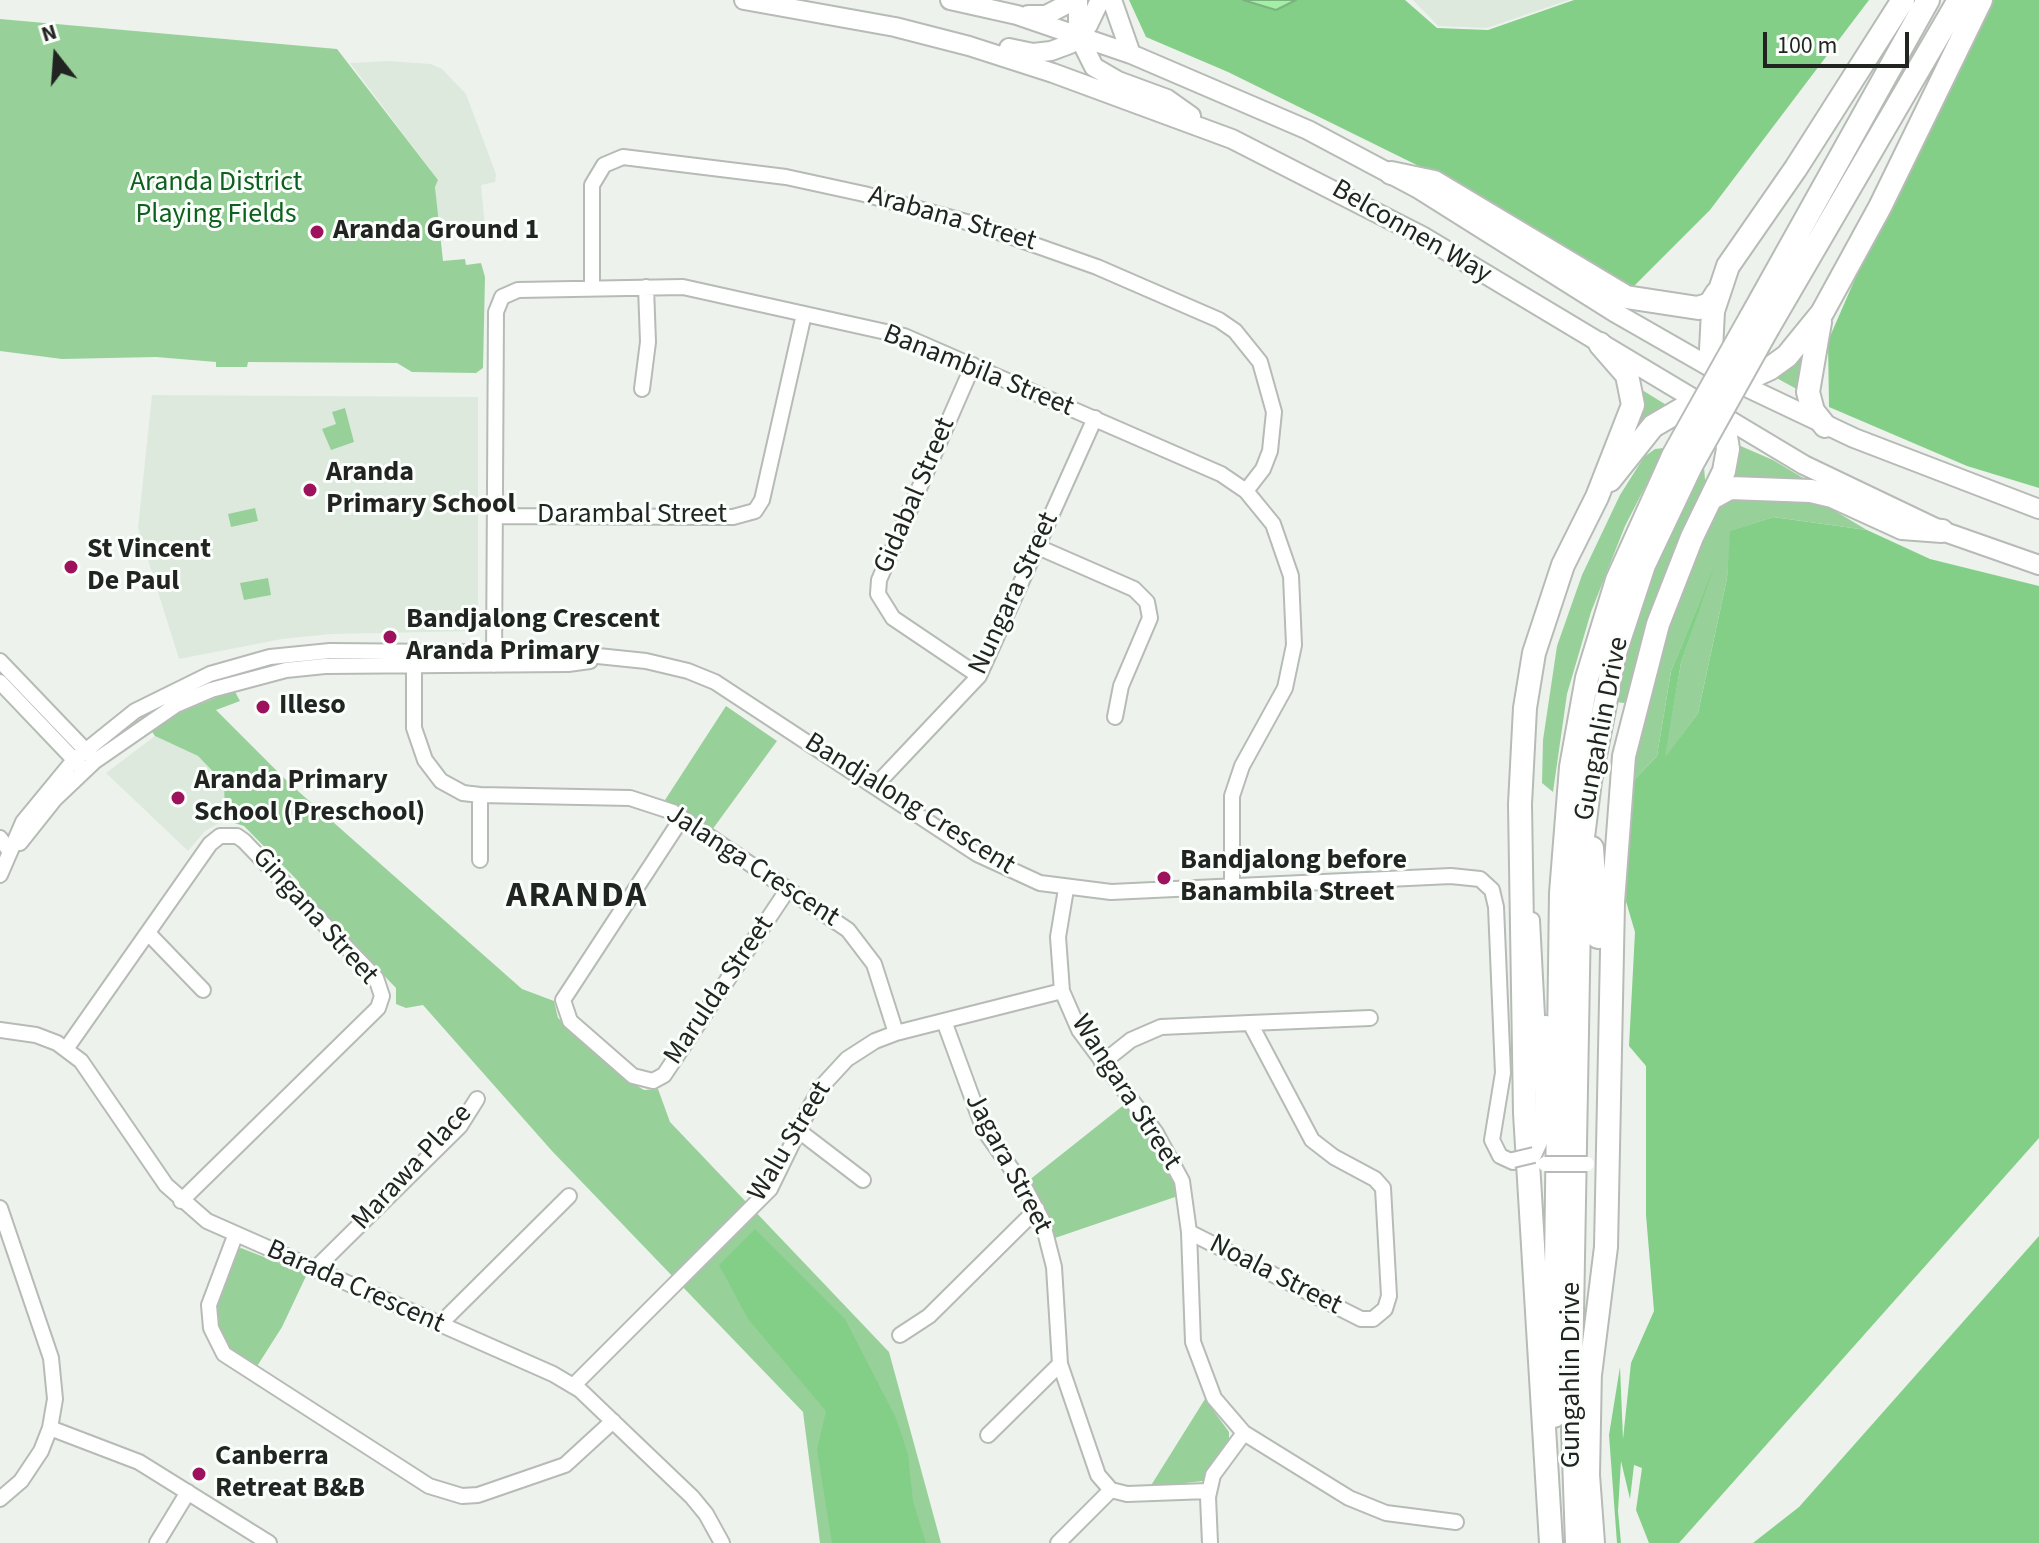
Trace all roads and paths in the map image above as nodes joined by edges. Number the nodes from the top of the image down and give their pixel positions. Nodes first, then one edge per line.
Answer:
1 (744, 0) edge
2 (950, 0) edge
3 (1076, 0) edge
4 (1100, 0) edge
5 (1112, 0) edge
6 (1903, 0) edge
7 (1928, 0) edge
8 (1959, 0) edge
9 (1981, 0) edge
10 (1017, 15) junction
11 (1078, 35) junction
12 (969, 46) junction
13 (1131, 54) junction
14 (1213, 131) junction
15 (1391, 173) junction
16 (646, 287) junction
17 (592, 288) junction
18 (1717, 293) junction
19 (1822, 313) junction
20 (804, 314) junction
21 (1760, 323) junction
22 (1600, 344) junction
23 (1796, 347) junction
24 (973, 365) junction
25 (1724, 382) junction
26 (642, 389) dead end
27 (1696, 401) junction
28 (1723, 417) junction
29 (1095, 418) junction
30 (1825, 426) junction
31 (1632, 452) junction
32 (1682, 461) junction
33 (1246, 491) junction
34 (1713, 494) junction
35 (1597, 497) junction
36 (2039, 509) edge
37 (495, 516) junction
38 (1942, 531) junction
39 (1038, 547) junction
40 (2039, 565) edge
41 (414, 659) junction
42 (494, 659) junction
43 (2, 674) edge
44 (979, 676) junction
45 (1115, 717) dead end
46 (1578, 722) junction
47 (1522, 752) junction
48 (1624, 756) junction
49 (85, 760) junction
50 (1590, 781) junction
51 (875, 786) junction
52 (480, 795) junction
53 (682, 818) junction
54 (0, 838) edge
55 (10, 852) junction
56 (480, 860) dead end
57 (0, 875) edge
58 (1232, 887) junction
59 (788, 889) junction
60 (1066, 889) junction
61 (148, 933) junction
62 (203, 990) dead end
63 (1062, 991) junction
64 (1370, 1018) dead end
65 (944, 1021) junction
66 (1250, 1023) junction
67 (0, 1030) edge
68 (1601, 1030) junction
69 (896, 1033) junction
70 (66, 1049) junction
71 (1102, 1063) junction
72 (1542, 1081) junction
73 (477, 1099) dead end
74 (799, 1131) junction
75 (1538, 1161) junction
76 (1587, 1164) junction
77 (863, 1180) dead end
78 (569, 1196) dead end
79 (181, 1201) junction
80 (1037, 1209) junction
81 (1, 1212) edge
82 (1189, 1232) junction
83 (235, 1236) junction
84 (314, 1270) junction
85 (439, 1325) junction
86 (900, 1335) dead end
87 (1060, 1364) junction
88 (1589, 1383) junction
89 (573, 1386) junction
90 (613, 1421) junction
91 (50, 1428) junction
92 (1244, 1433) junction
93 (988, 1435) dead end
94 (1111, 1490) junction
95 (1208, 1491) junction
96 (188, 1492) junction
97 (0, 1499) edge
98 (1456, 1522) dead end
99 (157, 1543) edge
100 (269, 1543) edge
101 (722, 1543) edge
102 (1058, 1543) edge
103 (1210, 1543) edge
104 (1551, 1543) edge
105 (1558, 1543) edge
106 (1577, 1543) edge
107 (1593, 1543) edge

1 - 12 main road, Belconnen Way
2 - 10 main road, Belconnen Way
3 - 10 main road
3 - 11 main road
4 - 11 main road
5 - 13 main road
6 - 18 highway
7 - 21 highway, Gungahlin Drive
8 - 21 highway, Gungahlin Drive
9 - 19 highway
10 - 11 main road, Belconnen Way
11 - 12 main road
11 - 13 main road, Belconnen Way
11 - 14 main road
12 - 14 main road, Belconnen Way
13 - 15 main road, Belconnen Way
14 - 22 main road, Belconnen Way
15 - 18 highway
15 - 25 main road, Belconnen Way
16 - 17 street, Banambila Street
16 - 20 street, Banambila Street
16 - 26 street
17 - 33 street, Arabana Street
17 - 37 street, Banambila Street
18 - 23 highway
18 - 25 highway
19 - 23 highway
19 - 30 highway
20 - 24 street, Banambila Street
20 - 37 street, Darambal Street
21 - 32 highway, Gungahlin Drive, bridge
22 - 27 main road, Belconnen Way
22 - 35 highway
23 - 25 highway
24 - 29 street, Banambila Street
24 - 44 street, Gidabal Street
25 - 27 main road
25 - 28 main road
25 - 30 main road, Belconnen Way
27 - 28 main road, Belconnen Way
27 - 31 highway
28 - 34 highway
28 - 38 main road, Belconnen Way
29 - 33 street, Banambila Street
29 - 39 street, Nungara Street
30 - 36 main road, Belconnen Way
31 - 34 highway
31 - 35 highway
32 - 46 highway, Gungahlin Drive
32 - 50 highway, Gungahlin Drive
33 - 58 street, Banambila Street
34 - 38 highway
34 - 48 highway
35 - 47 highway
37 - 42 street, Banambila Street
38 - 40 main road, Belconnen Way
39 - 44 street, Nungara Street
39 - 45 street
41 - 42 street, Bandjalong Crescent
41 - 49 street, Bandjalong Crescent
41 - 52 street, Jalanga Crescent
42 - 51 street, Bandjalong Crescent
43 - 49 street
44 - 51 street, Nungara Street
46 - 72 highway
46 - 105 highway, Gungahlin Drive
47 - 72 street
47 - 104 highway
48 - 68 street
48 - 88 highway
49 - 55 street, Bandjalong Crescent
50 - 68 highway
50 - 106 highway, Gungahlin Drive
51 - 60 street, Bandjalong Crescent
52 - 53 street, Jalanga Crescent
52 - 56 street
53 - 59 street, Jalanga Crescent
53 - 59 street, Marulda Street
54 - 55 street
55 - 57 street, Bandjalong Crescent
58 - 60 street, Bandjalong Crescent
58 - 75 street, Bandjalong Crescent, bridge
59 - 69 street, Jalanga Crescent
60 - 63 street, Wangara Street
61 - 62 street
61 - 70 street, Gingana Street
61 - 79 street, Gingana Street
63 - 65 street, Walu Street
63 - 71 street, Wangara Street
64 - 66 street
65 - 69 street, Walu Street
65 - 80 street, Jagara Street
66 - 71 street
66 - 82 street, Noala Street
67 - 70 street, Barada Crescent
68 - 76 street
69 - 74 street, Walu Street
70 - 79 street, Barada Crescent
71 - 82 street, Wangara Street
72 - 75 street
73 - 84 street, Marawa Place
74 - 77 street
74 - 89 street, Walu Street
75 - 76 street, Bandjalong Crescent, bridge
76 - 88 highway
78 - 85 street
79 - 83 street, Barada Crescent
80 - 86 street
80 - 87 street, Jagara Street
81 - 91 street
82 - 92 street, Wangara Street
83 - 84 street, Barada Crescent
83 - 90 street
84 - 85 street, Barada Crescent
85 - 89 street, Barada Crescent
87 - 93 street
87 - 94 street, Jagara Street
88 - 107 highway
89 - 90 street, Barada Crescent
90 - 101 street, Barada Crescent
91 - 96 street
91 - 97 street
92 - 95 street
92 - 98 street, Wangara Street
94 - 95 street
94 - 102 street
95 - 103 street
96 - 99 street
96 - 100 street

